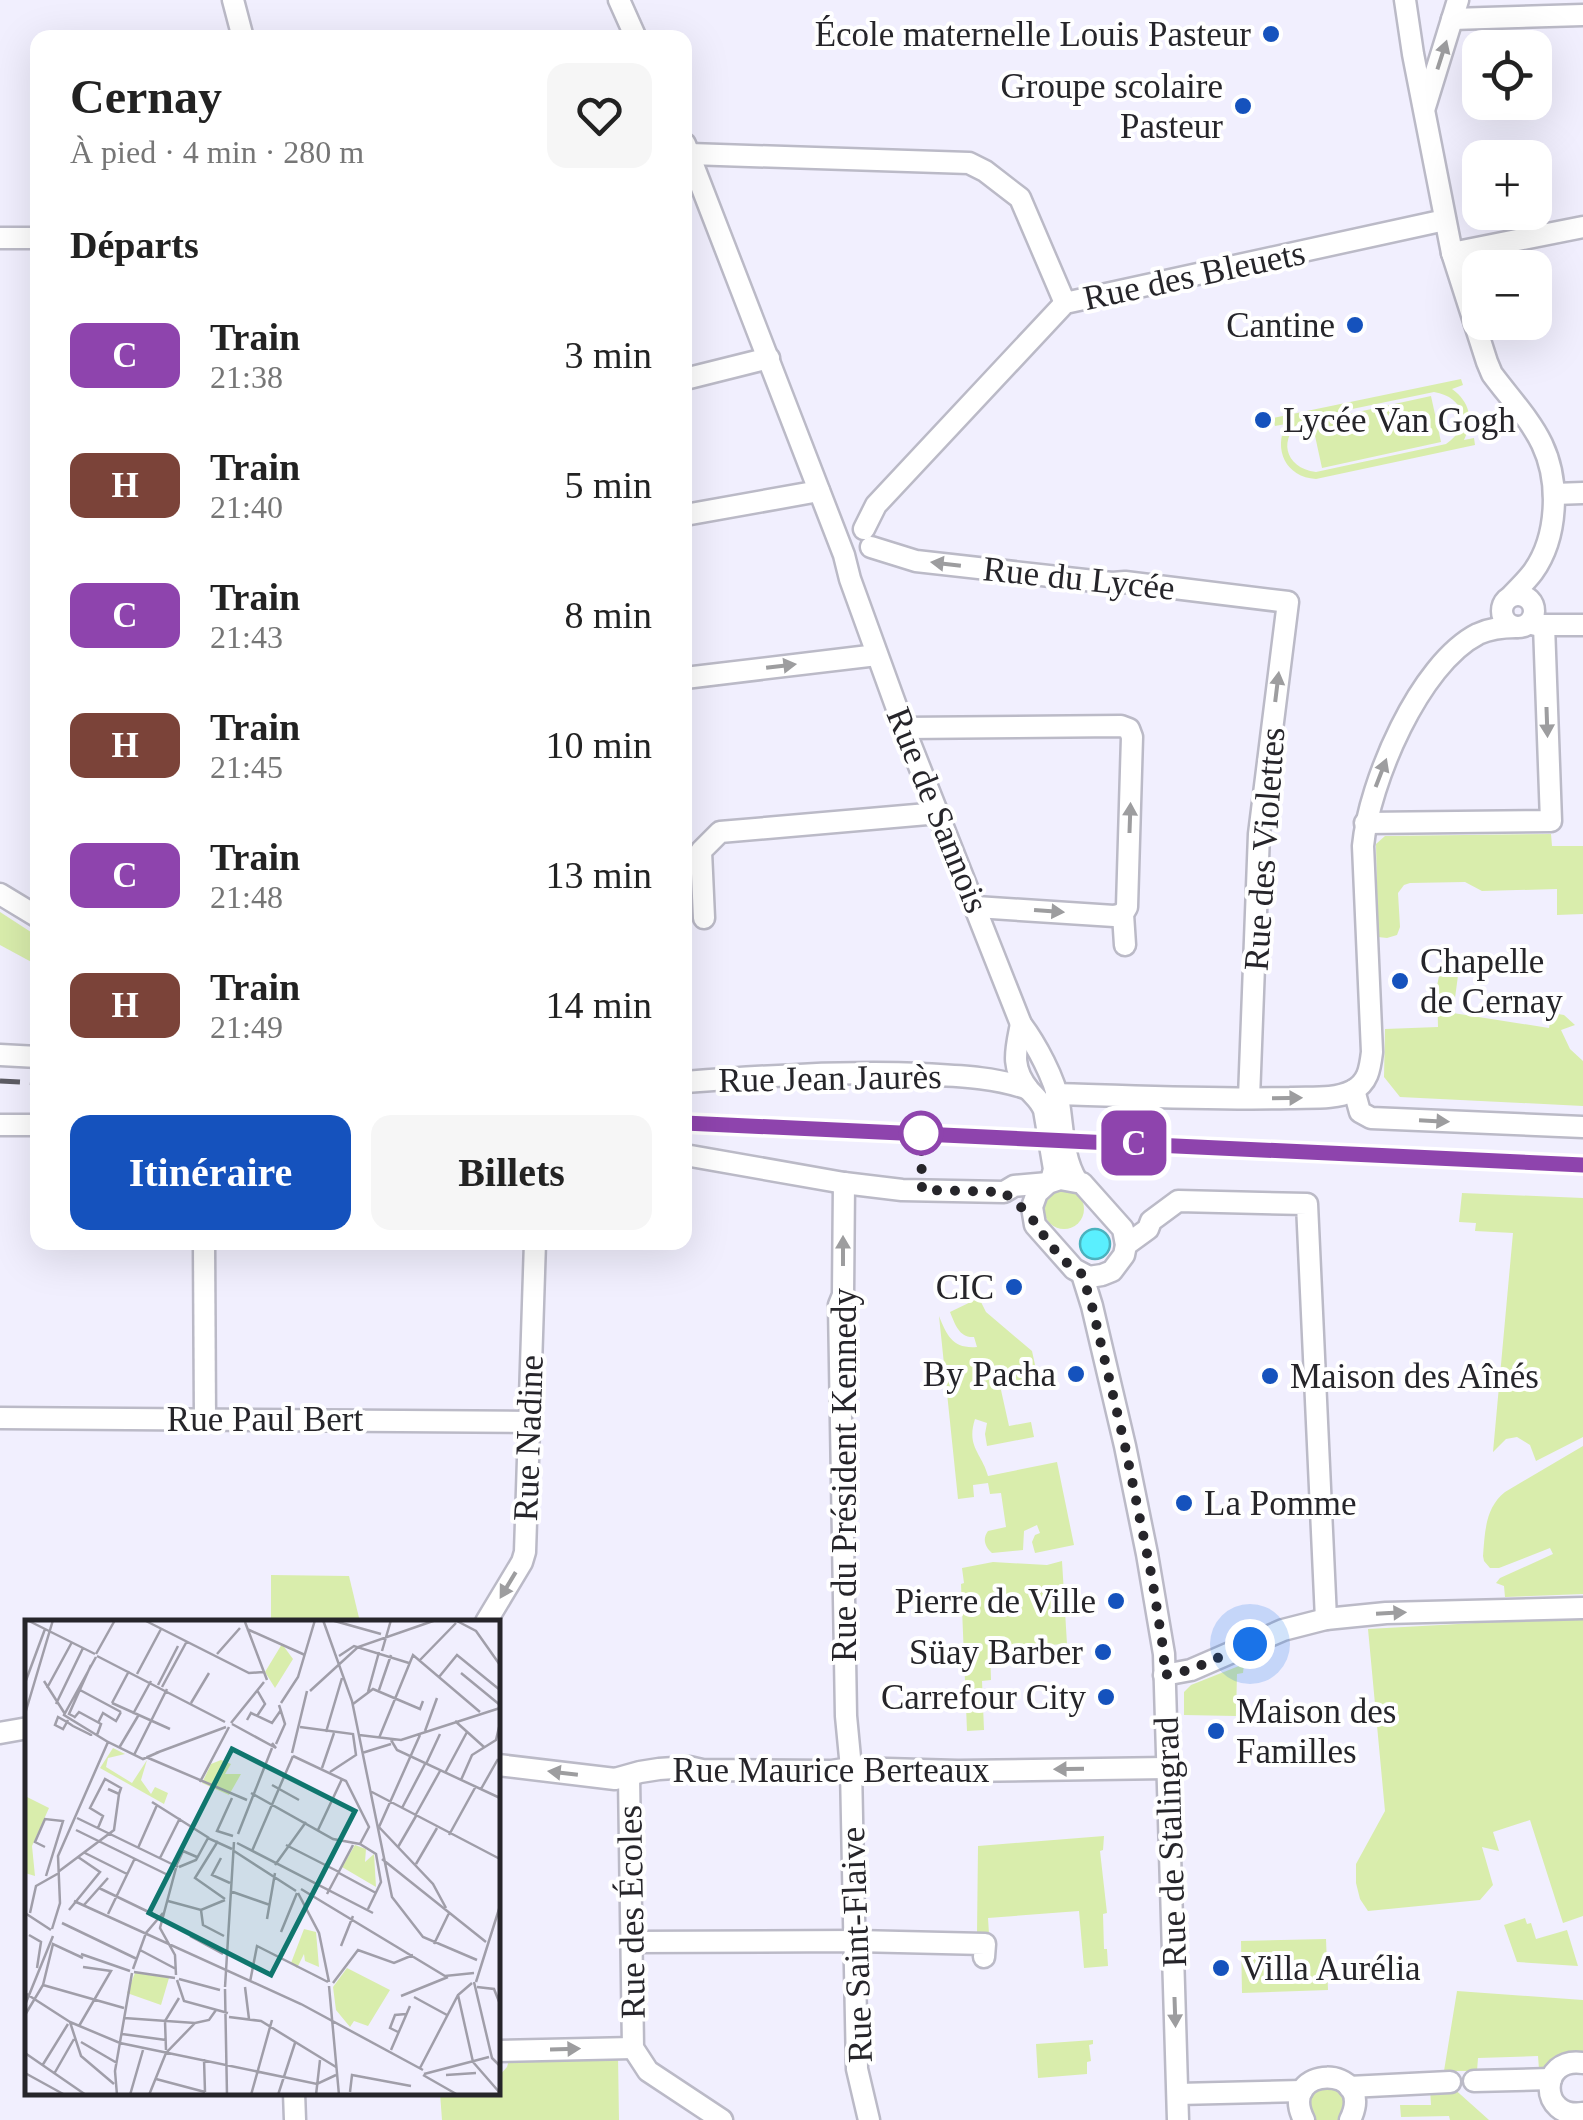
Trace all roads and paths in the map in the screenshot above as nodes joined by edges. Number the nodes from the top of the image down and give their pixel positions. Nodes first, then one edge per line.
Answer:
1 (233, 0) edge
2 (619, 0) edge
3 (1405, 0) edge
4 (1455, 9) edge
5 (1583, 15) edge
6 (241, 30) edge
7 (632, 30) edge
8 (1424, 109) junction
9 (692, 149) edge
10 (692, 162) edge
11 (1445, 220) junction
12 (1583, 227) edge
13 (0, 238) edge
14 (30, 238) edge
15 (1452, 253) junction
16 (1065, 302) junction
17 (769, 358) junction
18 (692, 377) edge
19 (1554, 494) junction
20 (1583, 494) edge
21 (823, 499) junction
22 (692, 513) edge
23 (856, 543) junction
24 (1288, 602) joint
25 (1524, 615) junction
26 (1583, 625) edge
27 (1465, 628) dead end
28 (877, 654) junction
29 (692, 677) edge
30 (904, 728) junction
31 (939, 812) junction
32 (1365, 823) junction
33 (0, 894) edge
34 (976, 906) junction
35 (30, 912) edge
36 (1123, 914) junction
37 (704, 918) dead end
38 (1125, 945) dead end
39 (1021, 1024) junction
40 (0, 1055) edge
41 (30, 1057) edge
42 (1016, 1068) junction
43 (975, 1077) junction
44 (692, 1082) edge
45 (1054, 1088) junction
46 (1028, 1089) junction
47 (1354, 1090) junction
48 (1249, 1098) junction
49 (30, 1125) edge
50 (0, 1126) edge
51 (1583, 1127) edge
52 (692, 1155) edge
53 (1077, 1180) junction
54 (844, 1182) junction
55 (1050, 1182) junction
56 (1004, 1192) junction
57 (1033, 1219) junction
58 (1124, 1237) junction
59 (204, 1250) edge
60 (535, 1250) edge
61 (1082, 1274) junction
62 (0, 1418) edge
63 (205, 1419) junction
64 (529, 1422) junction
65 (1583, 1608) edge
66 (1326, 1619) junction
67 (487, 1620) edge
68 (1164, 1675) junction
69 (25, 1729) edge
70 (0, 1733) edge
71 (500, 1765) edge
72 (851, 1768) junction
73 (1167, 1768) junction
74 (629, 1776) junction
75 (856, 1941) junction
76 (632, 1942) junction
77 (984, 1958) dead end
78 (633, 2048) junction
79 (500, 2050) edge
80 (1583, 2063) edge
81 (1550, 2080) junction
82 (1474, 2081) dead end
83 (1450, 2082) dead end
84 (1349, 2087) junction
85 (1302, 2091) junction
86 (1178, 2094) junction
87 (294, 2095) edge
88 (696, 2112) edge
89 (1583, 2113) edge
90 (296, 2120) edge
91 (722, 2120) edge
92 (869, 2120) edge
93 (1178, 2120) edge
94 (1304, 2120) edge
95 (1350, 2120) edge

1 - 6 street
2 - 7 street
3 - 8 street
4 - 5 street
8 -> 4 street
8 - 11 street
9 - 16 street
10 - 17 street
11 - 15 street
11 - 16 street, Rue des Bleuets
12 - 15 street
13 - 14 street
15 - 19 street
16 - 23 street, Rue des Bleuets
17 - 18 street
17 - 21 street
19 - 20 street
19 - 25 street
21 - 22 street
21 - 23 street
24 -> 23 street, Rue du Lycée
23 - 28 street, Rue de Sannois
48 -> 24 street, Rue des Violettes
25 - 26 street
25 - 27 street
32 -> 25 street
25 -> 32 street
29 -> 28 street
28 - 30 street, Rue de Sannois
30 - 31 street, Rue de Sannois
36 -> 30 street
31 - 34 street, Rue de Sannois
31 - 37 street
32 - 47 street
33 - 35 street
34 -> 36 street
34 - 39 street, Rue de Sannois
36 - 38 street
39 - 42 street, Rue de Sannois
39 - 45 street, Rue de Sannois
40 - 41 street
42 - 43 street, Rue Jean Jaurès
42 - 45 street
42 - 46 street
43 - 44 street, Rue Jean Jaurès
43 - 46 street, Rue Jean Jaurès
45 - 48 street
45 - 53 street, Rue de Sannois
46 - 55 street
48 -> 47 street
47 -> 51 street
49 - 50 street
52 - 54 street
53 - 55 street
53 - 58 street
54 - 56 street
72 -> 54 street, Rue du Président Kennedy
55 - 56 street
55 - 57 street
56 - 57 street
57 - 61 street
58 - 61 street
58 - 66 street
59 - 63 street
60 - 64 street, Rue Nadine
61 - 68 street, Rue de Stalingrad
62 - 63 street, Rue Paul Bert
63 - 64 street, Rue Paul Bert
64 -> 67 street, Rue Nadine
66 -> 65 street
66 - 68 street
68 - 73 street, Rue de Stalingrad
69 - 70 street
74 -> 71 street, Rue Maurice Berteaux
73 -> 72 street, Rue Maurice Berteaux
72 - 74 street, Rue Maurice Berteaux
72 - 75 street, Rue Saint-Flaive
73 -> 86 street, Rue de Stalingrad
74 - 76 street, Rue des Écoles
75 - 76 street
75 - 77 street
75 - 92 street, Rue Saint-Flaive
76 - 78 street, Rue des Écoles
79 -> 78 street
78 - 88 street
80 - 81 street
81 - 82 street
81 - 89 street
83 - 84 street
84 - 85 street
84 - 95 street
85 - 86 street
85 - 94 street
86 - 93 street, Rue de Stalingrad
87 - 90 street
88 - 91 street

